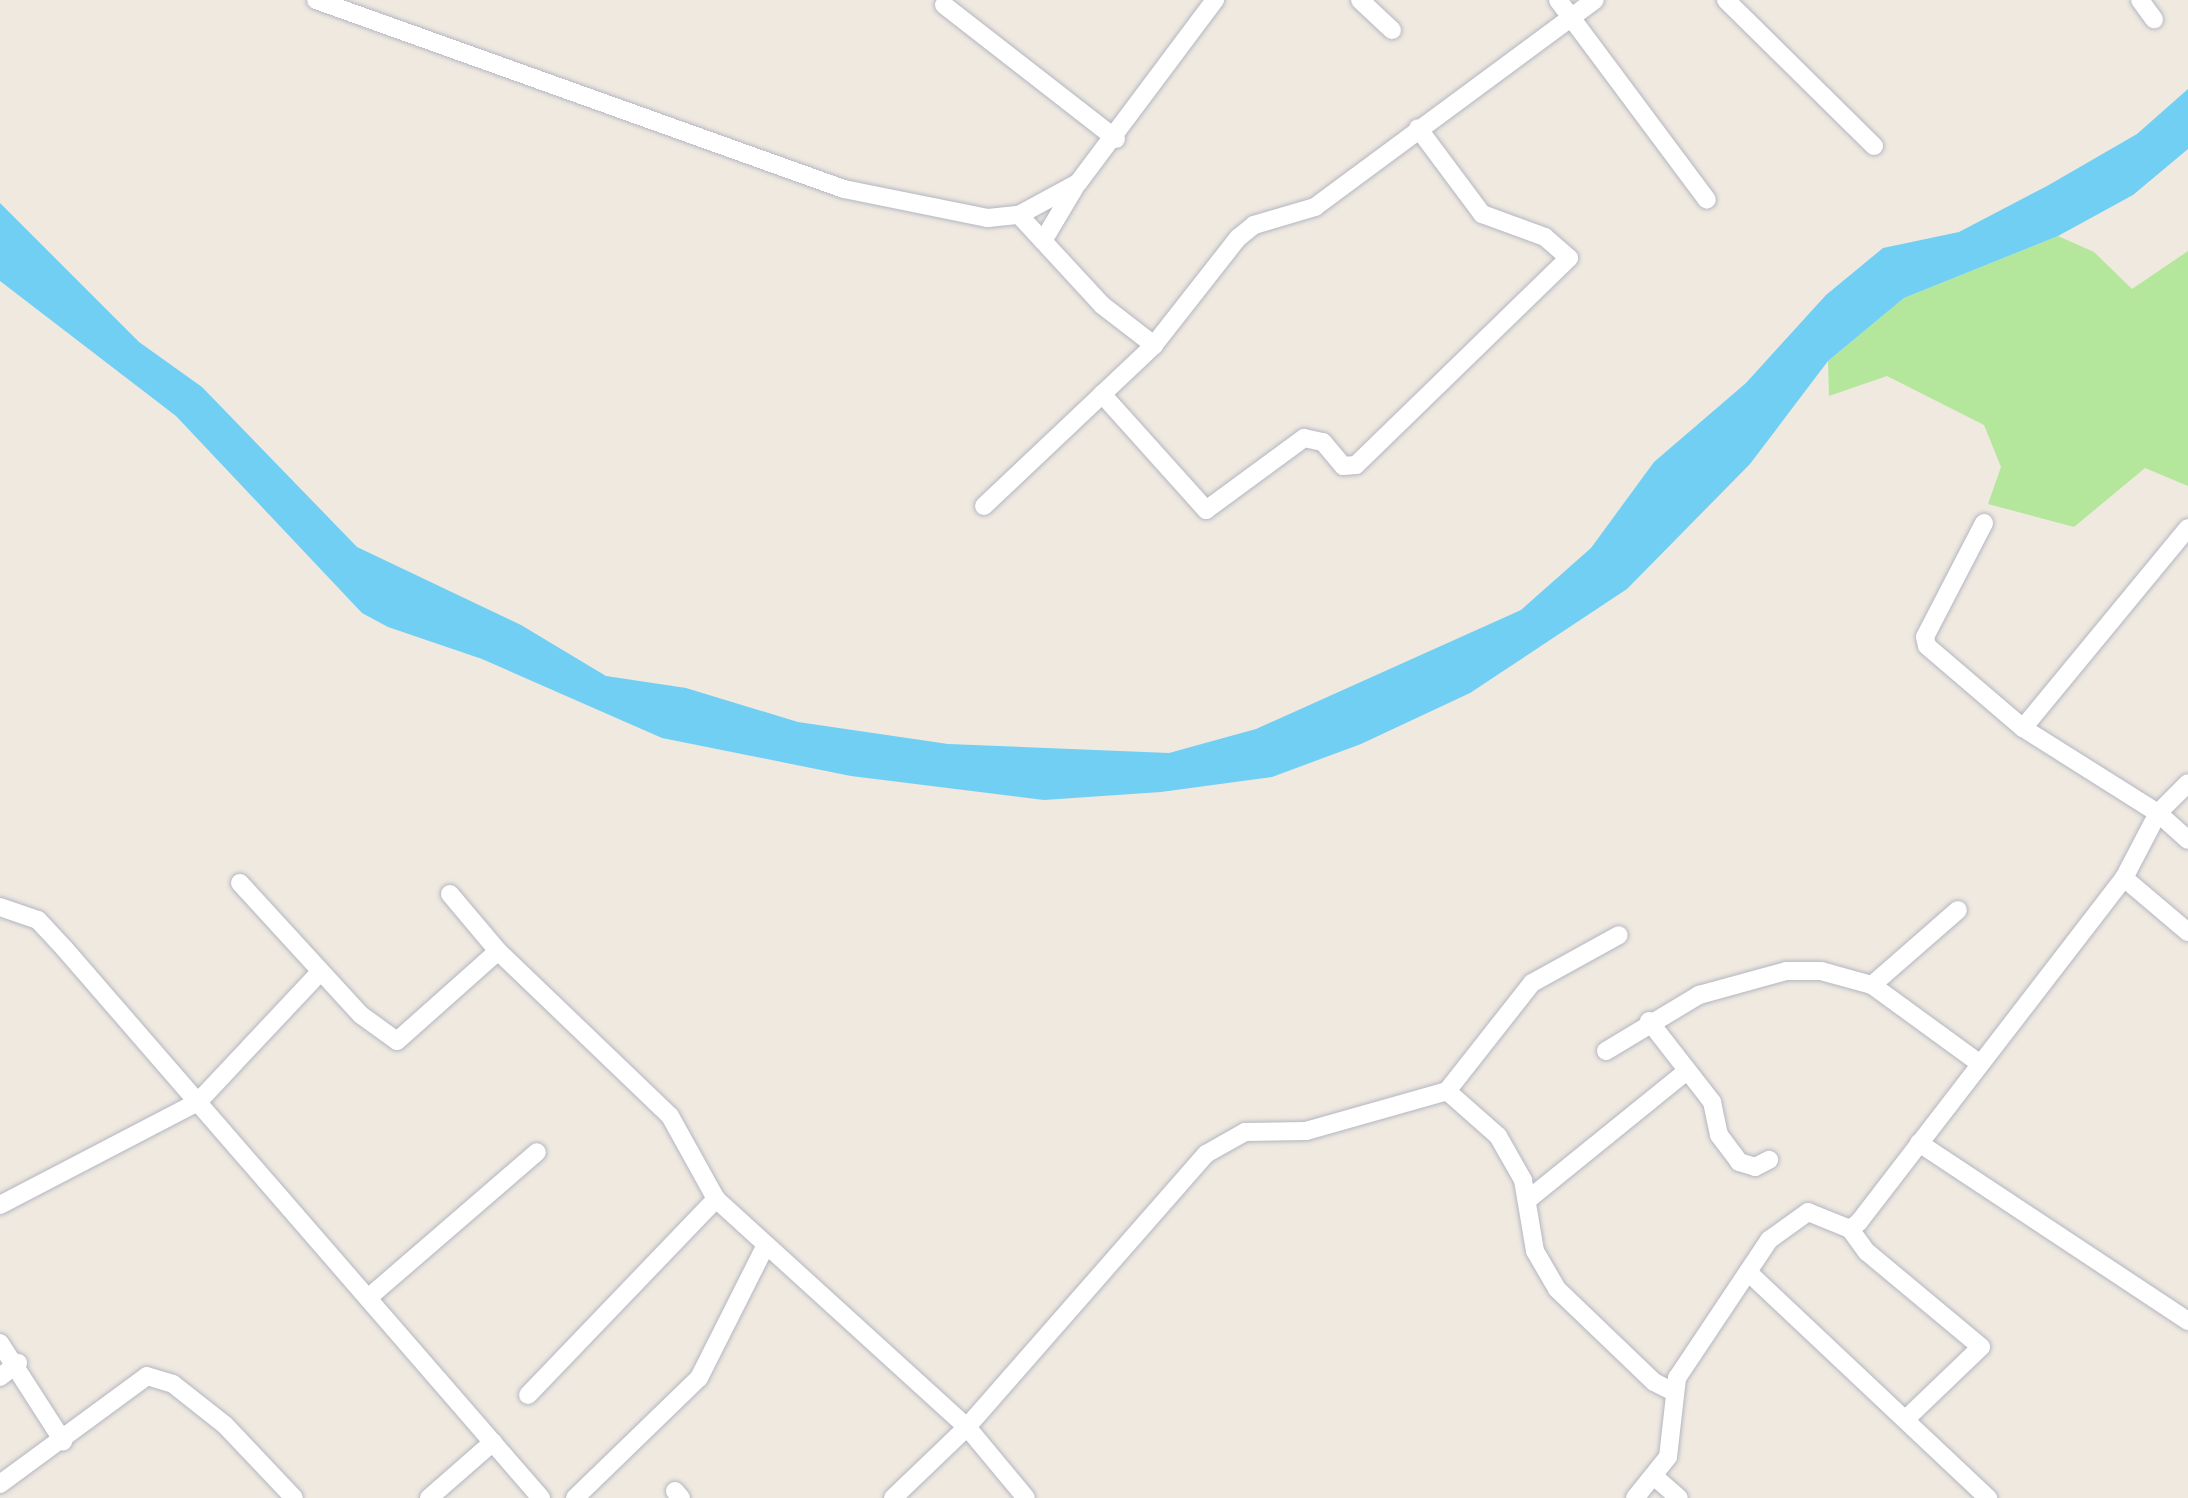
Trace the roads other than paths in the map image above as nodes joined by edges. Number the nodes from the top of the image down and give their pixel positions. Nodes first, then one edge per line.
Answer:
1 (316, 0) edge
2 (1215, 0) edge
3 (1360, 0) edge
4 (1558, 0) edge
5 (1595, 0) edge
6 (1726, 0) edge
7 (2140, 0) edge
8 (944, 4) dead end
9 (1572, 18) junction
10 (2154, 19) dead end
11 (1392, 30) dead end
12 (1418, 128) junction
13 (1116, 138) junction
14 (1874, 146) dead end
15 (1078, 183) junction
16 (1706, 200) dead end
17 (1019, 215) junction
18 (1043, 241) junction
19 (1154, 345) junction
20 (1102, 394) junction
21 (984, 506) dead end
22 (1984, 523) dead end
23 (2188, 528) edge
24 (2023, 728) junction
25 (2188, 783) edge
26 (2158, 813) junction
27 (2188, 840) edge
28 (2124, 878) junction
29 (240, 883) dead end
30 (450, 894) dead end
31 (0, 907) edge
32 (1958, 910) dead end
33 (2188, 932) edge
34 (1619, 934) dead end
35 (498, 952) junction
36 (320, 972) junction
37 (1872, 985) junction
38 (1649, 1021) junction
39 (1606, 1051) dead end
40 (1979, 1064) junction
41 (1687, 1071) junction
42 (1446, 1091) junction
43 (198, 1102) junction
44 (1919, 1143) junction
45 (537, 1152) dead end
46 (1769, 1160) dead end
47 (1530, 1198) junction
48 (716, 1199) junction
49 (0, 1205) edge
50 (1850, 1228) junction
51 (766, 1245) junction
52 (1748, 1272) junction
53 (368, 1298) junction
54 (2188, 1321) edge
55 (0, 1343) edge
56 (18, 1363) junction
57 (0, 1377) edge
58 (1672, 1392) junction
59 (528, 1396) dead end
60 (1906, 1419) junction
61 (967, 1427) junction
62 (63, 1442) junction
63 (493, 1442) junction
64 (1656, 1478) junction
65 (0, 1484) edge
66 (16, 1498) edge
67 (294, 1498) edge
68 (430, 1498) edge
69 (540, 1498) edge
70 (575, 1498) edge
71 (893, 1498) edge
72 (1026, 1498) edge
73 (1635, 1498) edge
74 (1679, 1498) edge
75 (1988, 1498) edge

1 - 17 street
2 - 13 street
3 - 11 street
4 - 9 street
5 - 9 street
6 - 14 street
7 - 10 street
8 - 13 street
9 - 12 street
9 - 16 street
12 - 19 street
12 - 20 street
13 - 15 street
15 - 17 street
15 - 18 street
17 - 18 street
18 - 19 street
19 - 20 street
20 - 21 street
22 - 24 street
23 - 24 street
24 - 26 street
25 - 26 street
26 - 27 street
26 - 28 street
28 - 33 street
28 - 40 street
29 - 36 street
30 - 35 street
31 - 43 street
32 - 37 street
34 - 42 street
35 - 36 street
35 - 48 street
36 - 43 street
37 - 38 street
37 - 40 street
38 - 39 street
38 - 41 street
40 - 44 street
41 - 46 street
41 - 47 street
42 - 47 street
42 - 61 street
43 - 49 street
43 - 53 street
44 - 50 street
44 - 54 street
45 - 53 street
47 - 58 street
48 - 51 street
48 - 59 street
50 - 52 street
50 - 60 street
51 - 61 street
51 - 70 street
52 - 58 street
52 - 60 street
53 - 63 street
55 - 56 street
56 - 57 street
56 - 62 street
58 - 64 street
60 - 75 street
61 - 71 street
61 - 72 street
62 - 65 street
62 - 67 street
63 - 68 street
63 - 69 street
64 - 73 street
64 - 74 street
65 - 66 street

